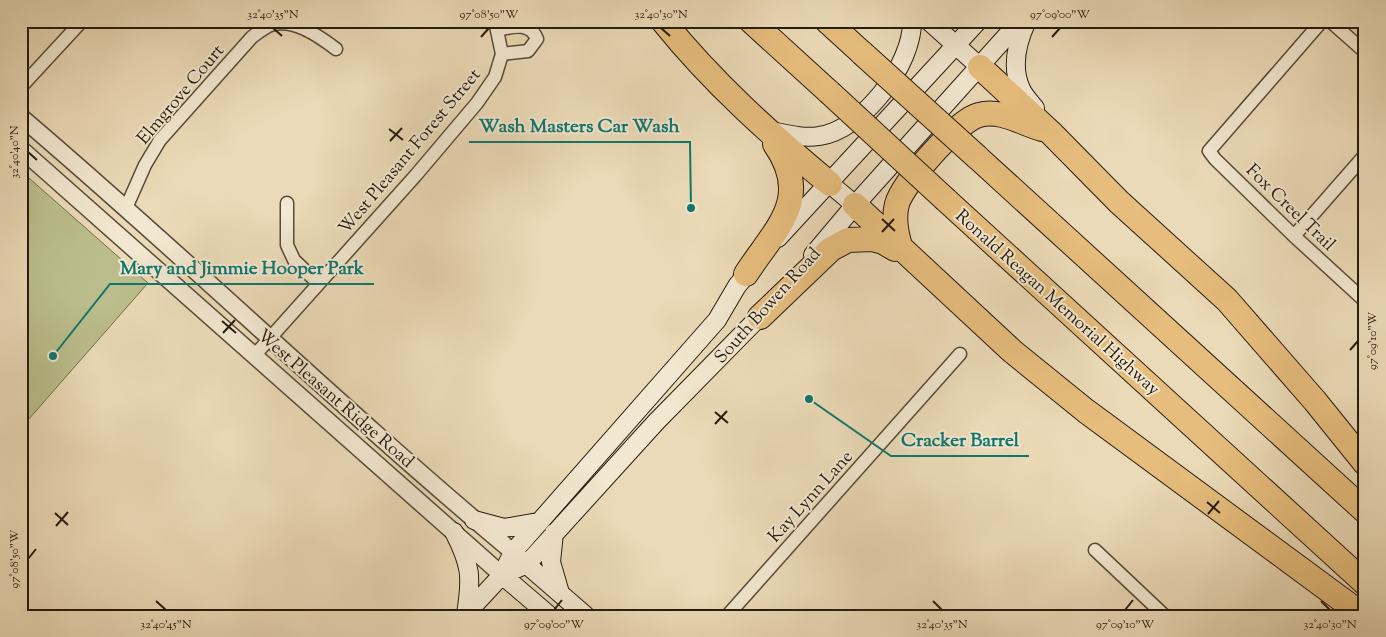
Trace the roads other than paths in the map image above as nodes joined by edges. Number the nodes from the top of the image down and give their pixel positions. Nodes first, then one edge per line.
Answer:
1 (82, 21) edge
2 (662, 21) edge
3 (751, 21) edge
4 (827, 21) edge
5 (912, 21) edge
6 (929, 21) edge
7 (978, 21) edge
8 (1020, 21) edge
9 (1027, 21) edge
10 (1322, 21) edge
11 (1330, 21) edge
12 (495, 26) edge
13 (956, 45) junction
14 (336, 49) dead end
15 (1365, 52) edge
16 (502, 54) junction
17 (980, 67) junction
18 (21, 87) edge
19 (21, 117) edge
20 (766, 130) junction
21 (1050, 132) junction
22 (21, 149) edge
23 (1365, 155) edge
24 (830, 184) junction
25 (287, 203) dead end
26 (855, 205) junction
27 (126, 208) junction
28 (1294, 236) junction
29 (901, 249) junction
30 (922, 269) junction
31 (746, 274) junction
32 (318, 283) junction
33 (1365, 301) edge
34 (760, 317) junction
35 (270, 339) junction
36 (960, 354) dead end
37 (254, 356) junction
38 (645, 402) junction
39 (664, 414) junction
40 (344, 434) junction
41 (409, 462) junction
42 (1365, 463) edge
43 (1365, 511) edge
44 (474, 520) junction
45 (538, 522) junction
46 (454, 532) junction
47 (554, 532) junction
48 (1095, 550) dead end
49 (513, 552) junction
50 (526, 564) junction
51 (502, 575) junction
52 (1365, 583) edge
53 (560, 594) junction
54 (465, 615) edge
55 (1162, 615) edge
56 (550, 616) edge
57 (586, 616) edge
58 (727, 616) edge
59 (1364, 616) edge

1 - 18 street
2 - 20 highway
3 - 52 highway, Ronald Reagan Memorial Highway, bridge
4 - 43 highway, bridge
5 - 20 main road
6 - 13 main road
7 - 13 main road, South Bowen Road
8 - 17 main road, South Bowen Road
9 - 21 main road
10 - 28 street, Fox Creel Trail
11 - 15 street
12 - 16 street
12 - 16 street
13 - 17 main road
13 - 24 main road, South Bowen Road
14 - 27 street, Elmgrove Court
16 - 32 street, West Pleasant Forest Street
17 - 21 highway
17 - 26 main road, South Bowen Road
19 - 27 street, West Pleasant Ridge Road
20 - 24 highway
20 - 31 highway
21 - 29 highway
21 - 42 highway
22 - 37 street, West Pleasant Ridge Road
23 - 28 street
24 - 26 main road
24 - 31 main road, South Bowen Road
25 - 32 street
26 - 29 highway
26 - 34 main road, South Bowen Road
27 - 35 street, West Pleasant Ridge Road
28 - 33 street, Fox Creel Trail
29 - 30 highway
30 - 34 highway
30 - 59 highway
31 - 38 main road, South Bowen Road
32 - 35 street, West Pleasant Forest Street
34 - 39 main road, South Bowen Road
35 - 37 street, West Pleasant Forest Street
35 - 41 street, West Pleasant Ridge Road
36 - 58 street, Kay Lynn Lane
37 - 40 street, West Pleasant Ridge Road
38 - 39 main road
38 - 45 main road, South Bowen Road
39 - 47 main road, South Bowen Road
40 - 41 street
40 - 46 street, West Pleasant Ridge Road
41 - 44 street, West Pleasant Ridge Road
44 - 45 main road
44 - 49 street, West Pleasant Ridge Road
45 - 49 main road, South Bowen Road
46 - 51 street, West Pleasant Ridge Road
46 - 54 main road
47 - 50 main road, South Bowen Road
47 - 53 main road
48 - 55 street
49 - 50 main road, West Pleasant Ridge Road
49 - 51 main road, South Bowen Road
50 - 51 main road, South Bowen Road
50 - 53 main road, West Pleasant Ridge Road
51 - 54 main road, South Bowen Road
51 - 56 main road, West Pleasant Ridge Road
53 - 57 main road, West Pleasant Ridge Road

